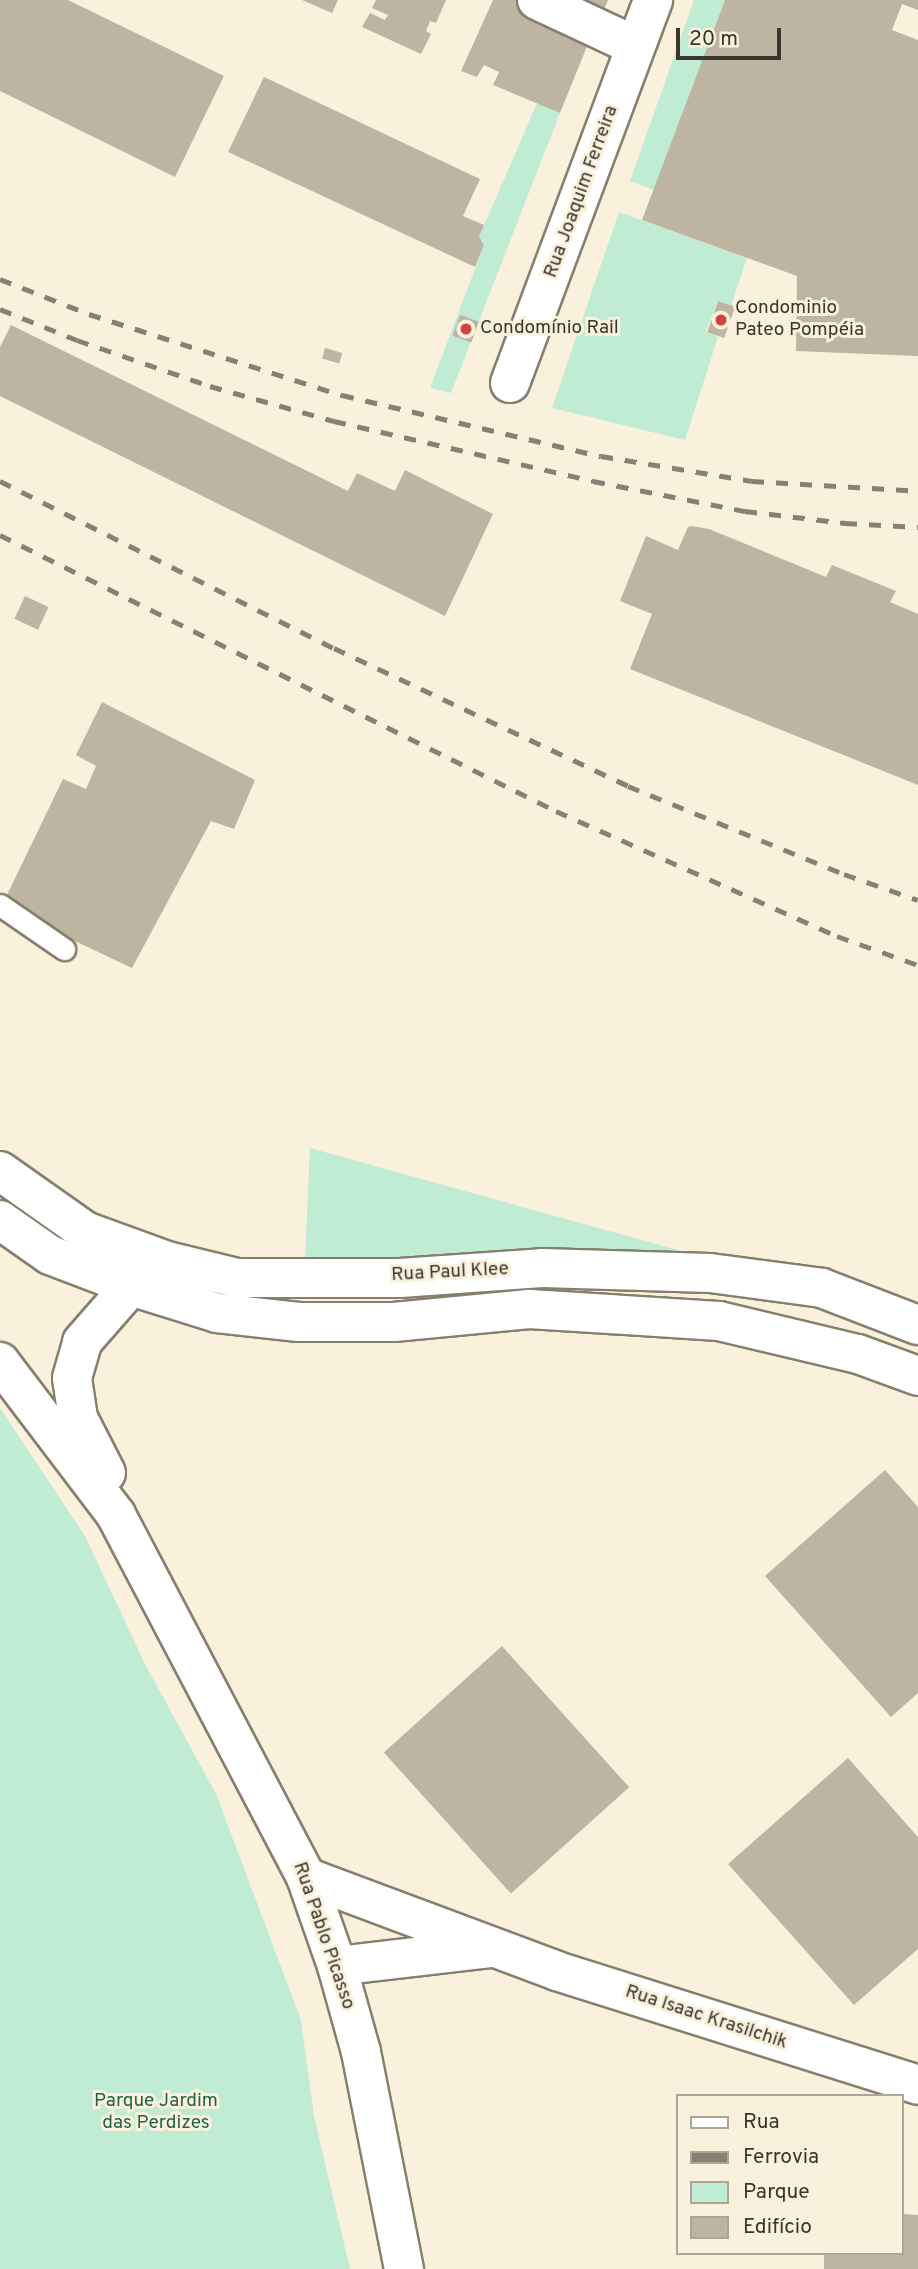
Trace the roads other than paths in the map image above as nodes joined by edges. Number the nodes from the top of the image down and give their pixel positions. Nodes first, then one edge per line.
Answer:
1 (537, 0) edge
2 (653, 0) edge
3 (635, 46) junction
4 (510, 383) dead end
5 (0, 905) edge
6 (64, 948) dead end
7 (0, 1171) edge
8 (0, 1220) edge
9 (131, 1286) junction
10 (918, 1325) edge
11 (0, 1362) edge
12 (918, 1376) edge
13 (116, 1515) junction
14 (306, 1877) junction
15 (495, 1947) junction
16 (337, 1966) junction
17 (918, 2085) edge
18 (404, 2269) edge

1 - 3 street
2 - 3 street, Rua Joaquim Ferreira
3 - 4 street, Rua Joaquim Ferreira
5 - 6 lane
7 - 10 street, Rua Paul Klee
8 - 9 street
9 - 12 street
9 - 13 street, Rua Pablo Picasso
11 - 13 street, Rua Pablo Picasso
13 - 14 street, Rua Pablo Picasso
14 - 15 street, Rua Isaac Krasilchik
14 - 16 street, Rua Pablo Picasso
15 - 16 street, Rua Isaac Krasilchik
15 - 17 street, Rua Isaac Krasilchik
16 - 18 street, Rua Pablo Picasso

